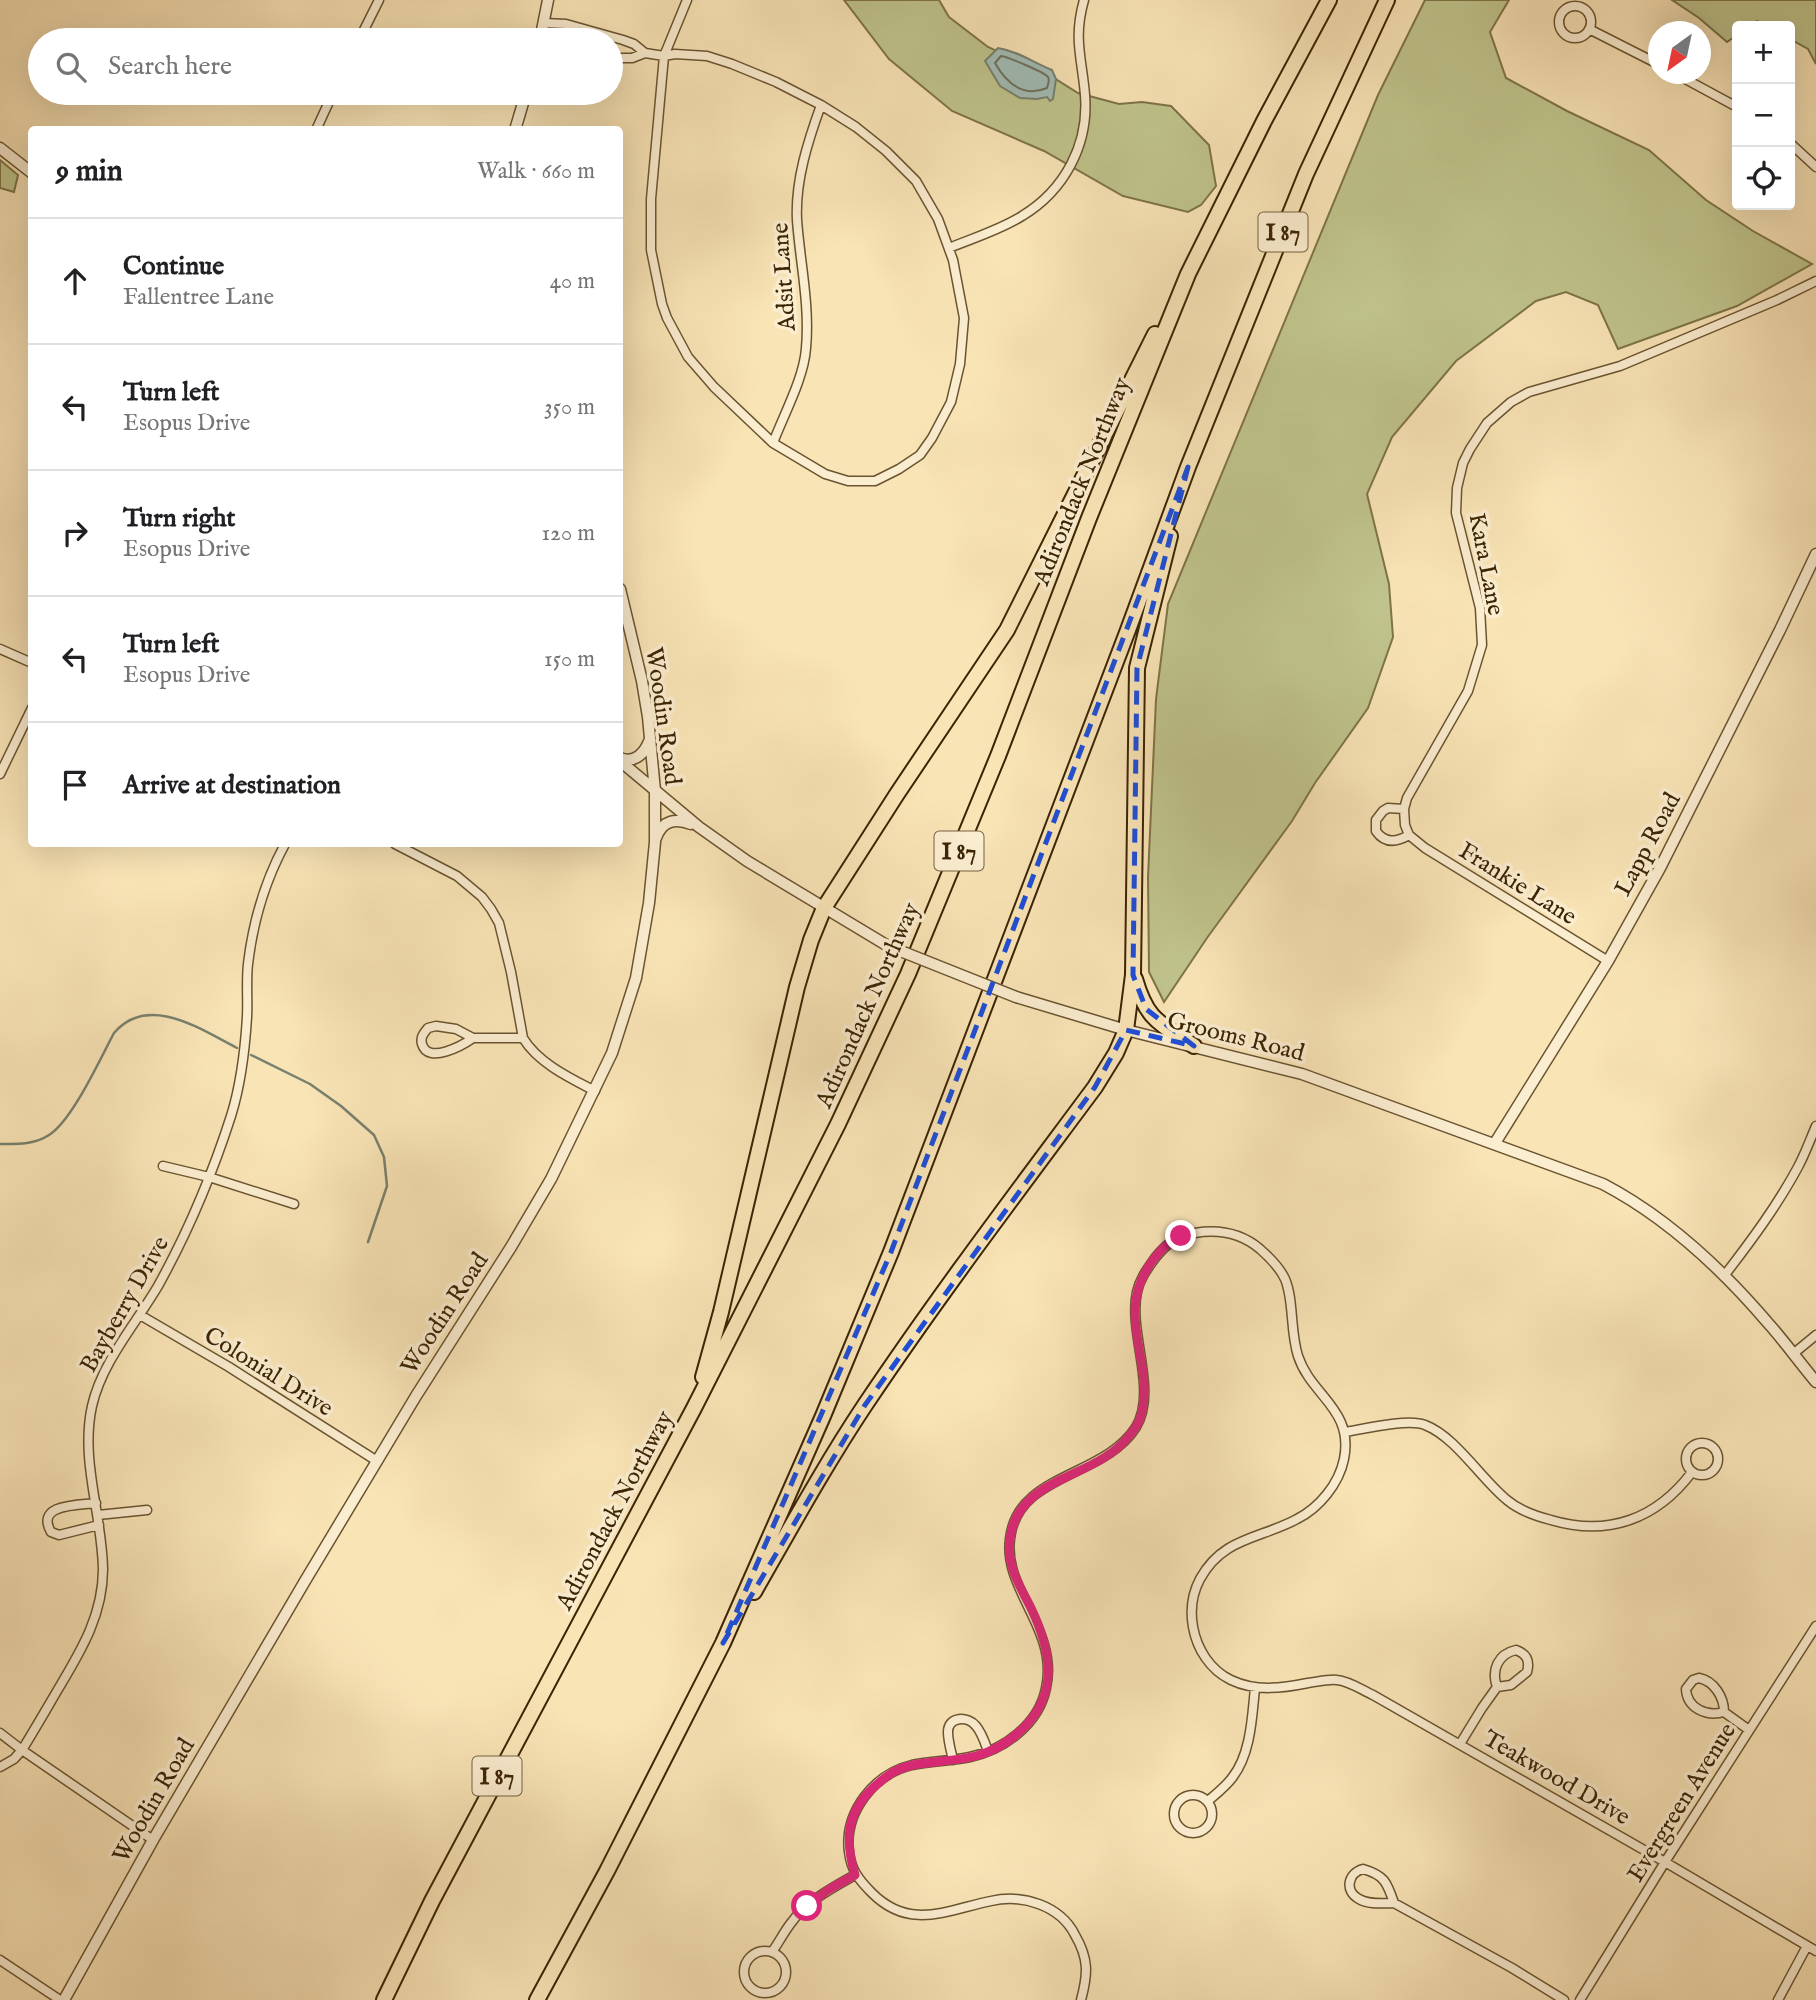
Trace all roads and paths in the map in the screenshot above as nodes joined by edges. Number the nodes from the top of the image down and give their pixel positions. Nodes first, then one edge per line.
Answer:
1 (379, 0) edge
2 (548, 0) edge
3 (687, 0) edge
4 (1084, 0) edge
5 (1329, 0) edge
6 (1387, 0) edge
7 (543, 23) junction
8 (365, 28) edge
9 (542, 28) edge
10 (580, 28) edge
11 (1589, 29) dead end
12 (623, 40) edge
13 (645, 52) junction
14 (664, 56) junction
15 (623, 58) edge
16 (1648, 59) edge
17 (1694, 84) edge
18 (1732, 104) edge
19 (327, 105) edge
20 (522, 105) edge
21 (821, 105) junction
22 (318, 126) edge
23 (516, 126) edge
24 (1793, 147) edge
25 (0, 148) edge
26 (1816, 167) edge
27 (28, 170) edge
28 (949, 248) junction
29 (1186, 278) junction
30 (1816, 281) edge
31 (772, 443) junction
32 (1188, 467) junction
33 (1816, 554) edge
34 (623, 602) edge
35 (0, 649) edge
36 (28, 661) edge
37 (28, 716) edge
38 (650, 739) junction
39 (623, 760) edge
40 (623, 763) edge
41 (0, 774) edge
42 (655, 791) junction
43 (1404, 810) junction
44 (699, 827) junction
45 (1409, 835) junction
46 (655, 842) junction
47 (284, 847) edge
48 (401, 847) edge
49 (824, 908) junction
50 (1608, 961) junction
51 (1133, 975) junction
52 (1126, 1030) junction
53 (473, 1038) junction
54 (523, 1038) junction
55 (1194, 1046) junction
56 (595, 1091) junction
57 (1816, 1126) edge
58 (1496, 1143) junction
59 (163, 1166) dead end
60 (209, 1177) junction
61 (294, 1204) dead end
62 (1724, 1276) junction
63 (140, 1315) junction
64 (1816, 1335) edge
65 (1793, 1354) junction
66 (1816, 1382) edge
67 (694, 1408) junction
68 (1345, 1432) junction
69 (377, 1461) junction
70 (1692, 1472) junction
71 (96, 1503) junction
72 (148, 1510) dead end
73 (99, 1520) junction
74 (1816, 1626) edge
75 (723, 1643) junction
76 (1497, 1687) junction
77 (1255, 1688) junction
78 (1724, 1712) junction
79 (1749, 1730) junction
80 (0, 1732) edge
81 (1460, 1744) junction
82 (22, 1750) junction
83 (988, 1751) junction
84 (953, 1760) junction
85 (0, 1767) edge
86 (1208, 1801) junction
87 (153, 1840) junction
88 (1665, 1862) junction
89 (855, 1875) junction
90 (1394, 1903) junction
91 (1807, 1946) junction
92 (1816, 1951) edge
93 (772, 1952) junction
94 (0, 1960) edge
95 (62, 2000) edge
96 (384, 2000) edge
97 (537, 2000) edge
98 (1081, 2000) edge
99 (1564, 2000) edge
100 (1580, 2000) edge
101 (1778, 2000) edge

1 - 8 street
2 - 7 street
3 - 14 street
4 - 28 street
5 - 29 highway, Adirondack Northway / I 87
6 - 32 highway, I 87
7 - 9 street
7 - 10 street
11 - 16 street
12 - 13 street
13 - 14 street
13 - 15 street
14 - 21 street
14 - 31 street
17 - 18 street
19 - 22 street
20 - 23 street
21 - 28 street
21 - 31 street, Adsit Lane
24 - 26 street
25 - 27 street
28 - 31 street
29 - 49 highway
29 - 67 highway, Adirondack Northway / I 87
30 - 43 street, Kara Lane
32 - 51 highway
32 - 75 highway, I 87
33 - 50 street, Lapp Road
34 - 38 street, Woodin Road
35 - 36 street
37 - 41 street
38 - 39 street
38 - 42 street, Woodin Road
40 - 42 street, Grooms Road
42 - 44 street, Grooms Road
42 - 46 street, Woodin Road
43 - 45 street
43 - 45 street
44 - 46 street
44 - 49 street, Grooms Road
45 - 50 street, Frankie Lane
46 - 56 street, Woodin Road
47 - 60 street, Bayberry Drive
48 - 54 street
49 - 52 street, Grooms Road, bridge
49 - 67 highway
50 - 58 street, Lapp Road
51 - 52 highway
51 - 55 highway
52 - 55 street, Grooms Road
52 - 75 highway
53 - 53 street
53 - 54 street
54 - 56 street
55 - 58 street, Grooms Road
56 - 69 street, Woodin Road
57 - 62 street
58 - 62 street, Grooms Road
59 - 60 street
60 - 61 street
60 - 63 street, Bayberry Drive
62 - 65 street, Grooms Road
63 - 69 street, Colonial Drive
63 - 71 street, Bayberry Drive
64 - 65 street
65 - 66 street, Grooms Road
67 - 96 highway, Adirondack Northway / I 87
68 - 70 street
68 - 77 street
68 - 83 street
69 - 87 street, Woodin Road
70 - 70 street
71 - 73 street, Bayberry Drive
71 - 73 street
72 - 73 street
73 - 82 street, Bayberry Drive
74 - 79 street, Evergreen Avenue
75 - 97 highway, I 87
76 - 76 street
76 - 81 street
77 - 81 street, Teakwood Drive
77 - 86 street
78 - 78 street
78 - 79 street
79 - 88 street, Evergreen Avenue
80 - 82 street
81 - 88 street, Teakwood Drive
82 - 85 street, Bayberry Drive
82 - 87 street
83 - 84 street
83 - 84 street
84 - 89 street
86 - 86 street
87 - 95 street, Woodin Road
88 - 91 street, Teakwood Drive
88 - 100 street, Evergreen Avenue
89 - 93 street
89 - 98 street
90 - 90 street
90 - 99 street
91 - 92 street, Teakwood Drive
91 - 101 street
93 - 93 street
94 - 95 street

